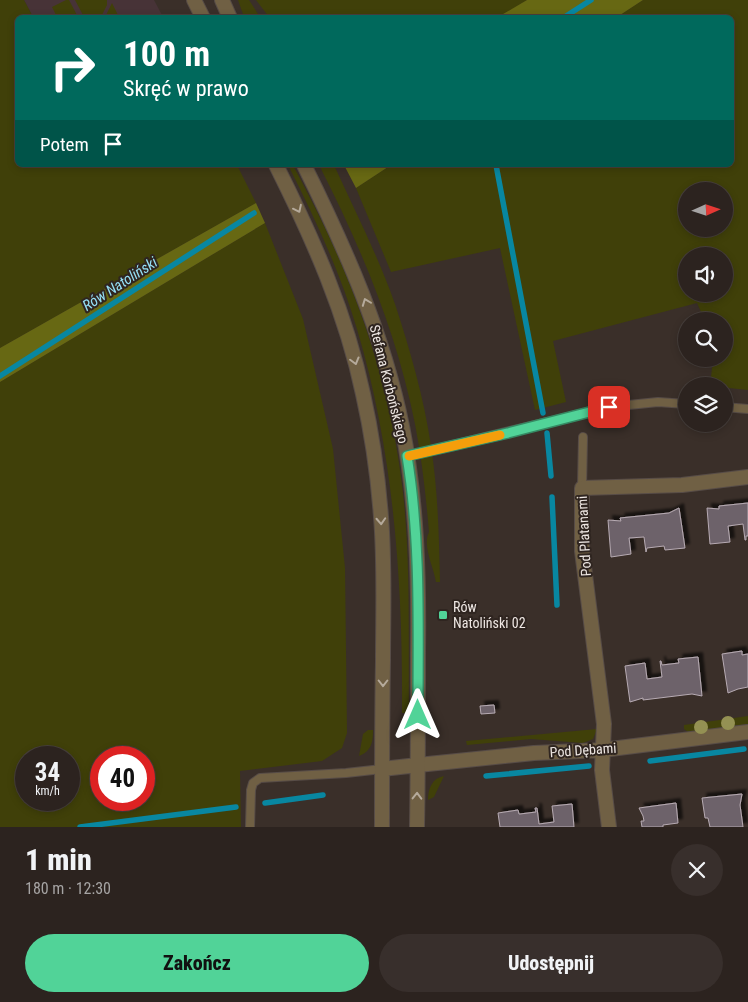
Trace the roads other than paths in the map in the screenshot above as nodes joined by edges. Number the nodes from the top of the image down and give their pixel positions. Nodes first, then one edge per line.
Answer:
1 (194, 0) edge
2 (222, 0) edge
3 (202, 15) edge
4 (229, 15) edge
5 (277, 167) edge
6 (305, 167) edge
7 (678, 403) edge
8 (733, 408) edge
9 (748, 409) edge
10 (583, 437) dead end
11 (407, 456) junction
12 (748, 477) edge
13 (582, 488) junction
14 (748, 732) edge
15 (602, 750) junction
16 (418, 765) junction
17 (382, 769) junction
18 (250, 827) edge
19 (382, 827) edge
20 (417, 827) edge
21 (609, 827) edge

1 - 3 street
2 - 4 street
5 -> 17 street, Stefana Korbońskiego
11 -> 6 street, Stefana Korbońskiego
7 - 11 lane
8 - 9 lane
10 - 13 lane
11 - 16 street, Stefana Korbońskiego
12 - 13 street, Pod Platanami
13 - 15 street, Pod Platanami
14 - 15 street, Pod Dębami
15 - 16 street, Pod Dębami
15 - 21 street, Pod Platanami
16 - 17 street, Pod Dębami
20 -> 16 street, Stefana Korbońskiego
17 - 18 lane
17 - 19 street, Stefana Korbońskiego

